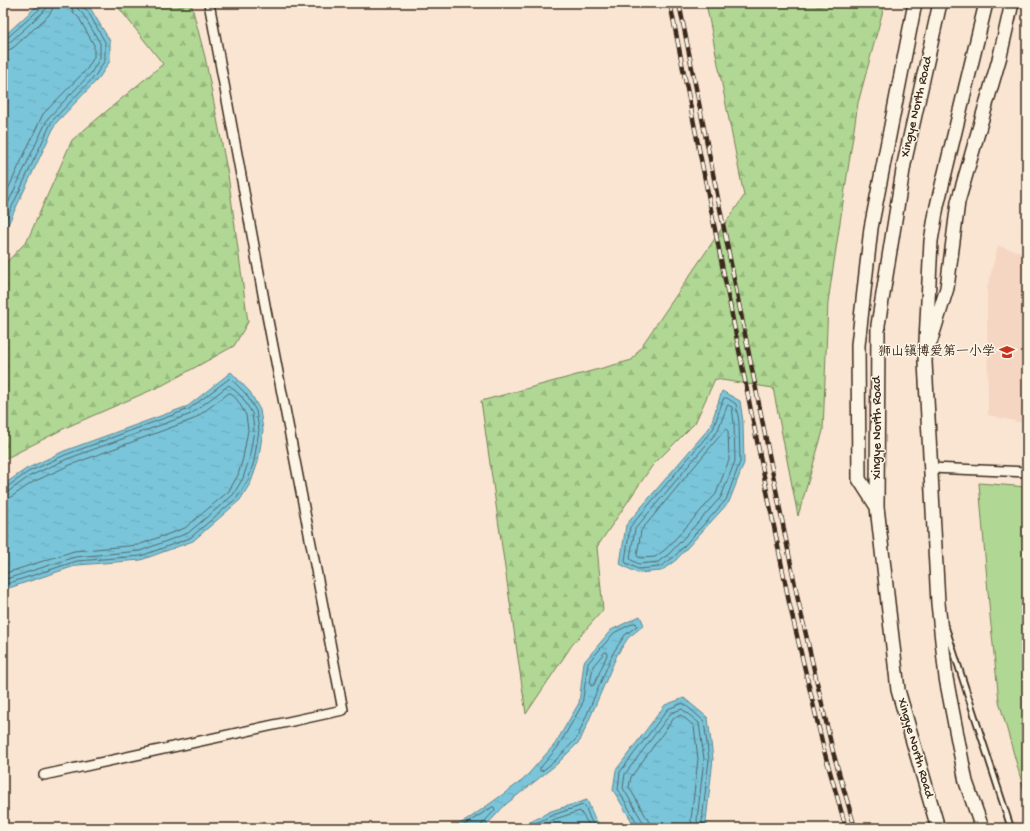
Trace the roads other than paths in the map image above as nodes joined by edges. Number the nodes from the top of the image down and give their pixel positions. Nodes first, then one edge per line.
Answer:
1 (209, 3) edge
2 (915, 3) edge
3 (986, 3) edge
4 (1012, 3) edge
5 (940, 5) edge
6 (924, 362) junction
7 (931, 468) junction
8 (1027, 472) edge
9 (877, 506) junction
10 (938, 604) junction
11 (44, 775) dead end
12 (938, 828) edge
13 (982, 828) edge
14 (1010, 828) edge

1 - 11 street
2 - 9 main road
3 - 6 main road
4 - 6 main road
5 - 9 main road, Xingye North Road
6 - 7 main road
7 - 8 street
7 - 10 main road
9 - 12 main road, Xingye North Road
10 - 13 main road
10 - 14 lane

